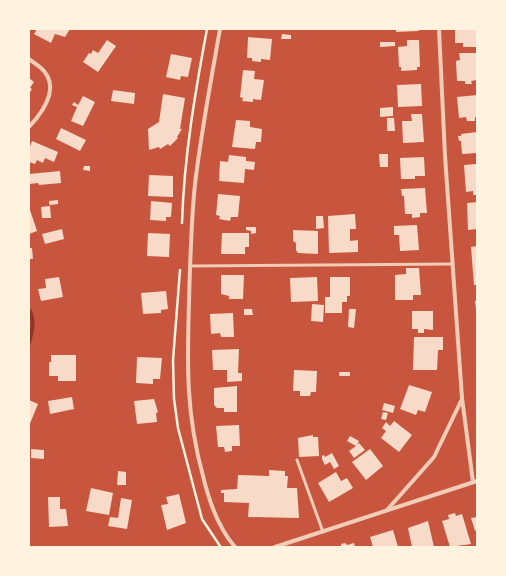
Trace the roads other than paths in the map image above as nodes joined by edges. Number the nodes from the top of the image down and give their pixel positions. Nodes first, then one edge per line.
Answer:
1 (220, 29) edge
2 (439, 29) edge
3 (29, 59) edge
4 (29, 127) edge
5 (453, 264) junction
6 (190, 266) junction
7 (462, 398) junction
8 (297, 460) dead end
9 (475, 482) edge
10 (386, 511) junction
11 (323, 532) junction
12 (235, 547) edge
13 (275, 547) edge

1 - 6 street
2 - 5 street
3 - 4 street
5 - 6 lane
5 - 7 street
6 - 12 street
7 - 9 street
7 - 10 street
8 - 11 lane
9 - 10 street
10 - 11 street
11 - 13 street

